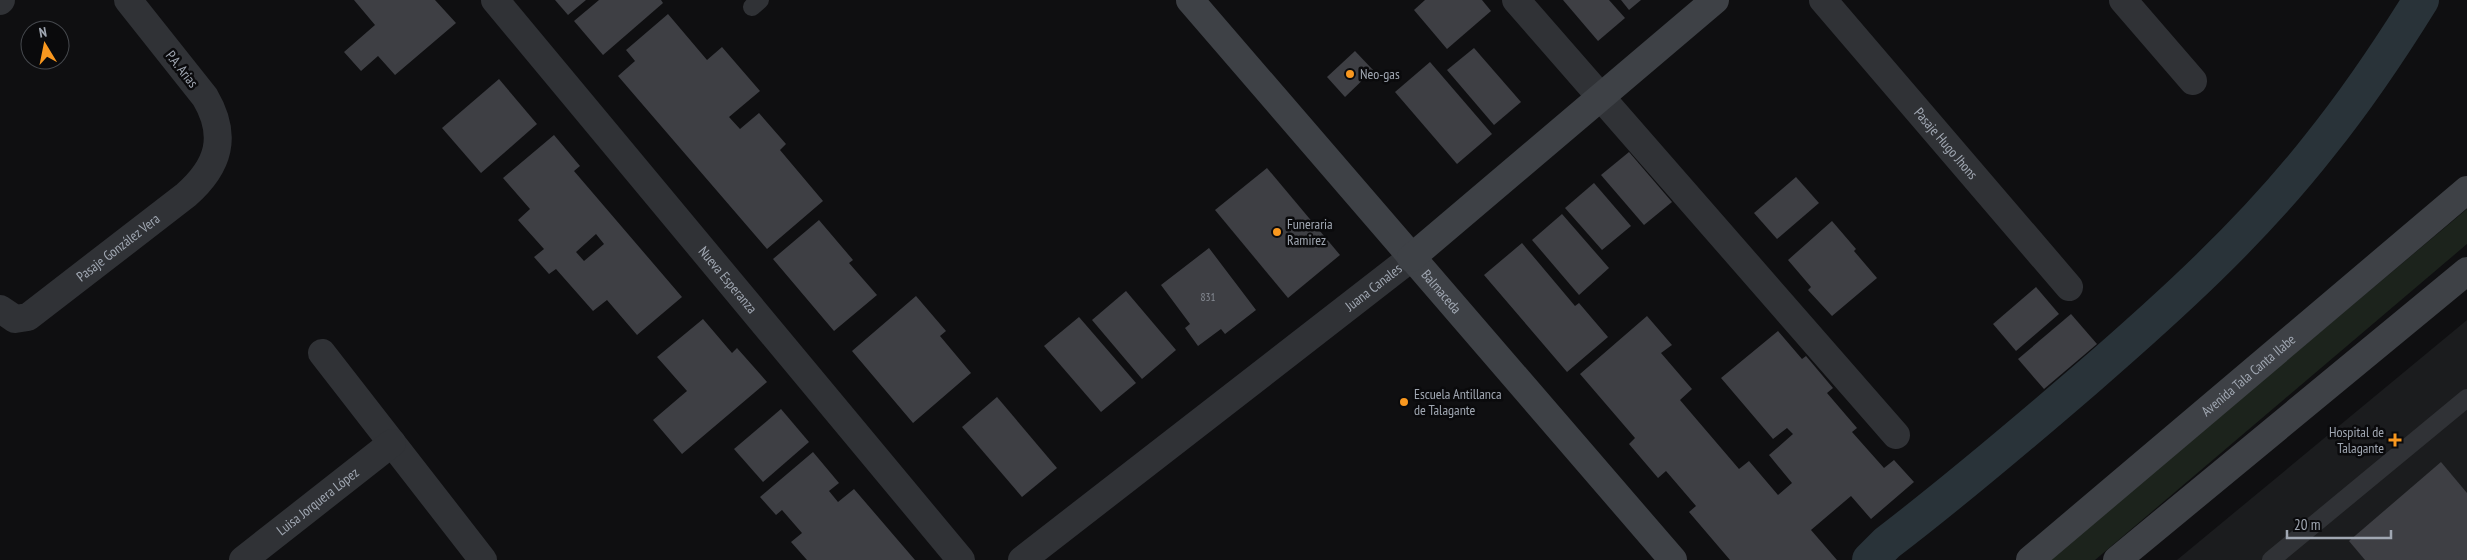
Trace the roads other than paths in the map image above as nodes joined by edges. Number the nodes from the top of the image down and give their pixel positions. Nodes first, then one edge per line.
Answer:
1 (128, 0) edge
2 (495, 0) edge
3 (1190, 0) edge
4 (1516, 0) edge
5 (1715, 0) edge
6 (1823, 0) edge
7 (2123, 0) edge
8 (2193, 81) dead end
9 (1601, 97) junction
10 (218, 146) joint
11 (2467, 190) edge
12 (1411, 258) junction
13 (2467, 271) edge
14 (2068, 287) dead end
15 (0, 309) edge
16 (322, 353) dead end
17 (2467, 398) edge
18 (1896, 435) dead end
19 (392, 444) junction
20 (243, 560) edge
21 (483, 560) edge
22 (960, 560) edge
23 (1022, 560) edge
24 (1673, 560) edge
25 (2030, 560) edge
26 (2117, 560) edge
27 (2271, 560) edge

1 - 10 street, P.A. Arias
2 - 22 street, Nueva Esperanza
3 - 12 street, Balmaceda
4 - 9 street
5 - 9 street, Juana Canales
6 - 14 street, Pasaje Hugo Jhons
7 - 8 street
9 - 12 street, Juana Canales
9 - 18 street
10 - 15 street, Pasaje González Vera
11 - 25 street, Avenida Tala Canta Ilabe
12 - 23 street, Juana Canales
12 - 24 street, Balmaceda
13 - 26 street
16 - 19 street
17 - 27 lane
19 - 20 street, Luisa Jorquera López
19 - 21 street

